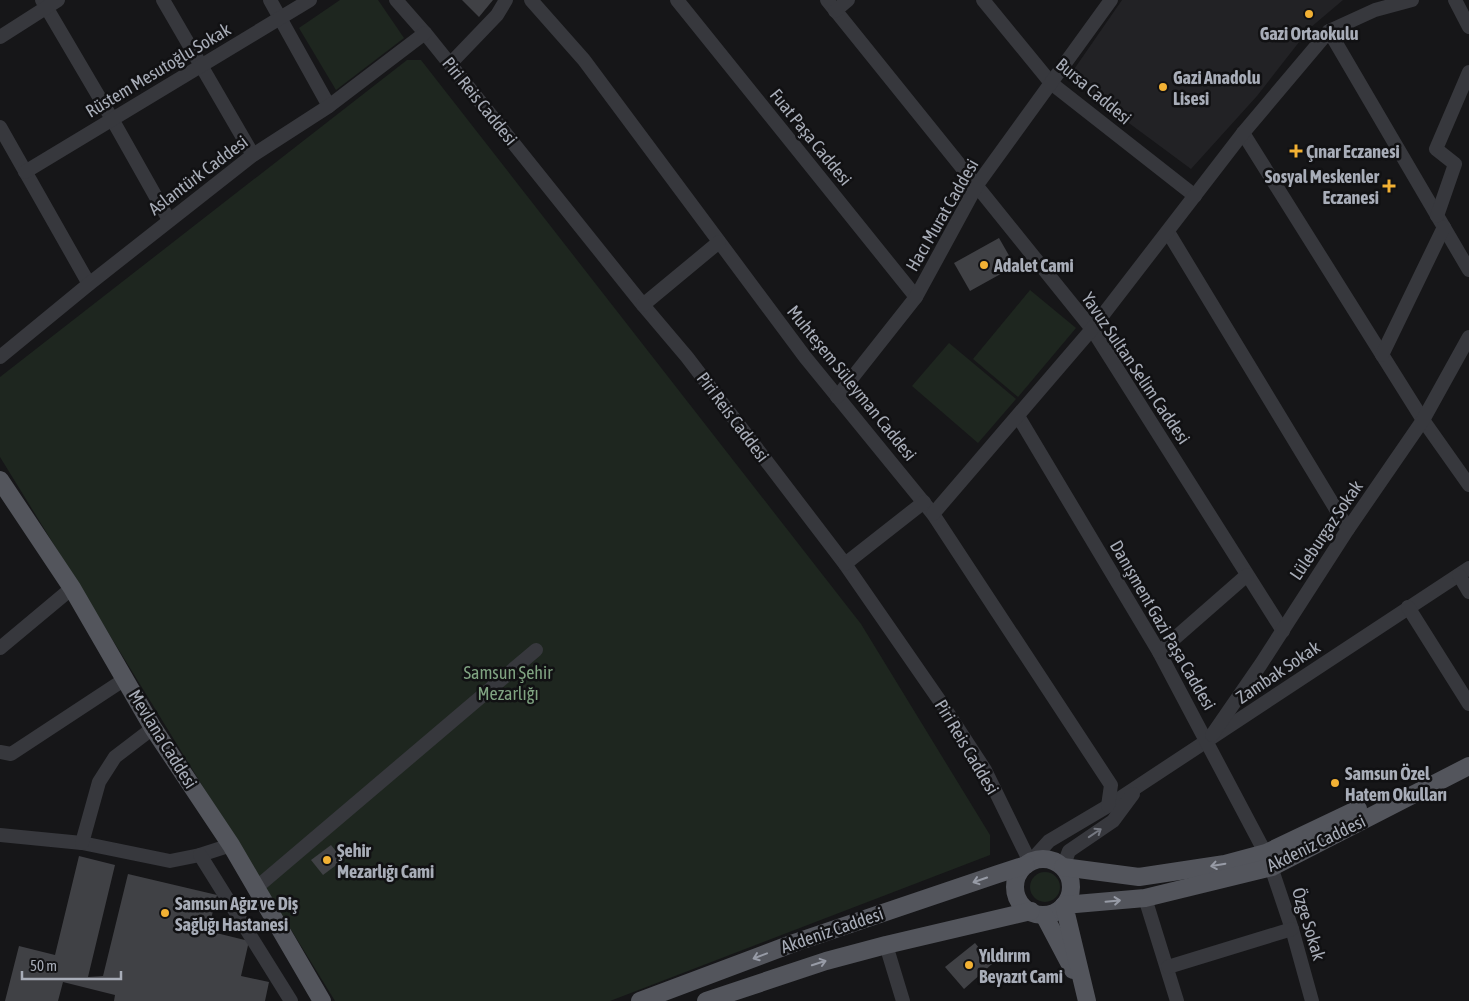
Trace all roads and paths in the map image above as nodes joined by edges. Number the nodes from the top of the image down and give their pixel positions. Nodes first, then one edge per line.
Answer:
1 (163, 0) edge
2 (270, 0) edge
3 (310, 0) edge
4 (506, 0) edge
5 (531, 0) edge
6 (677, 0) edge
7 (848, 0) edge
8 (983, 0) edge
9 (1111, 0) edge
10 (1412, 0) edge
11 (1455, 0) edge
12 (398, 1) edge
13 (49, 2) edge
14 (831, 5) edge
15 (281, 17) junction
16 (1469, 27) edge
17 (1328, 31) junction
18 (425, 33) junction
19 (0, 37) edge
20 (450, 64) junction
21 (201, 65) junction
22 (1469, 72) edge
23 (1051, 83) junction
24 (330, 106) junction
25 (112, 119) junction
26 (0, 127) edge
27 (1243, 133) junction
28 (253, 155) junction
29 (25, 172) junction
30 (977, 185) junction
31 (1195, 196) junction
32 (169, 220) junction
33 (1440, 222) junction
34 (1168, 232) junction
35 (719, 242) junction
36 (1469, 270) edge
37 (89, 284) junction
38 (916, 297) junction
39 (643, 305) junction
40 (1092, 329) junction
41 (1469, 337) edge
42 (1382, 354) junction
43 (0, 357) edge
44 (837, 397) junction
45 (1018, 416) junction
46 (1423, 420) junction
47 (0, 480) edge
48 (1469, 485) edge
49 (4, 499) edge
50 (924, 502) junction
51 (933, 514) junction
52 (1348, 530) junction
53 (845, 564) junction
54 (1464, 572) edge
55 (1247, 575) junction
56 (72, 588) junction
57 (1469, 592) edge
58 (1408, 607) junction
59 (1282, 631) junction
60 (0, 648) edge
61 (536, 650) dead end
62 (1159, 652) junction
63 (125, 679) junction
64 (1469, 704) edge
65 (153, 728) junction
66 (1207, 741) junction
67 (0, 752) edge
68 (1469, 756) edge
69 (1469, 766) edge
70 (1139, 786) junction
71 (1108, 806) junction
72 (0, 835) edge
73 (82, 843) junction
74 (231, 845) junction
75 (200, 855) junction
76 (1269, 859) junction
77 (1028, 864) junction
78 (1062, 867) junction
79 (256, 888) junction
80 (1145, 898) junction
81 (1064, 905) junction
82 (1037, 913) junction
83 (1292, 929) junction
84 (886, 945) junction
85 (1168, 967) junction
86 (1086, 997) edge
87 (291, 1001) edge
88 (322, 1001) edge
89 (640, 1001) edge
90 (706, 1001) edge
91 (903, 1001) edge
92 (1177, 1001) edge
93 (1312, 1001) edge

1 - 21 street
2 - 15 street
3 - 15 street, Rüstem Mesutoğlu Sokak
4 - 20 street
5 - 35 street, Muhteşem Süleyman Caddesi
6 - 38 street, Fuat Paşa Caddesi
7 - 14 street
8 - 23 street, Bursa Caddesi
9 - 23 street, Hacı Murat Caddesi
10 - 17 street
11 - 16 street
12 - 18 street, Piri Reis Caddesi
13 - 19 street
13 - 25 street
14 - 30 street, Yavuz Sultan Selim Caddesi
15 - 21 street, Rüstem Mesutoğlu Sokak
15 - 24 street
17 - 27 street
17 - 33 street
18 - 20 street, Piri Reis Caddesi
18 - 24 street, Aslantürk Caddesi
20 - 39 street, Piri Reis Caddesi
21 - 25 street, Rüstem Mesutoğlu Sokak
21 - 28 street
22 - 33 street
23 - 30 street, Hacı Murat Caddesi
23 - 31 street, Bursa Caddesi
24 - 28 street, Aslantürk Caddesi
25 - 29 street, Rüstem Mesutoğlu Sokak
25 - 32 street
26 - 29 street
27 - 31 street
27 - 42 street
28 - 32 street, Aslantürk Caddesi
29 - 37 street
30 - 38 street, Hacı Murat Caddesi
30 - 40 street, Yavuz Sultan Selim Caddesi
31 - 34 street
32 - 37 street, Aslantürk Caddesi
33 - 36 street
33 - 42 street
34 - 40 street
34 - 52 street
35 - 39 street
35 - 44 street, Muhteşem Süleyman Caddesi
37 - 43 street, Aslantürk Caddesi
38 - 44 street, Hacı Murat Caddesi
39 - 53 street, Piri Reis Caddesi
40 - 45 street
40 - 55 street, Yavuz Sultan Selim Caddesi
41 - 46 street, Lüleburgaz Sokak
42 - 46 street
44 - 50 street, Muhteşem Süleyman Caddesi
45 - 51 street
45 - 62 street, Danışment Gazi Paşa Caddesi
46 - 48 street
46 - 52 street, Lüleburgaz Sokak
47 - 49 main road, Mevlana Caddesi
49 - 56 main road, Mevlana Caddesi
50 - 51 street, Muhteşem Süleyman Caddesi
50 - 53 street
51 - 71 street, Muhteşem Süleyman Caddesi
52 - 59 street, Lüleburgaz Sokak
53 - 77 street, Piri Reis Caddesi
54 - 57 street
54 - 58 street, Zambak Sokak
55 - 59 street, Yavuz Sultan Selim Caddesi
55 - 62 street
56 - 60 street
56 - 63 main road, Mevlana Caddesi
58 - 64 street
58 - 66 street, Zambak Sokak
59 - 66 street, Lüleburgaz Sokak
61 - 79 street
62 - 66 street, Danışment Gazi Paşa Caddesi
63 - 65 main road, Mevlana Caddesi
63 - 67 street
65 - 73 street
65 - 74 main road, Mevlana Caddesi
66 - 70 street, Zambak Sokak
66 - 76 street, Danışment Gazi Paşa Caddesi
68 - 76 main road, Akdeniz Caddesi
69 - 76 main road, Akdeniz Caddesi
70 - 71 street, Zambak Sokak
78 -> 70 street
71 - 77 street, Zambak Sokak
72 - 73 street
73 - 75 street
74 - 75 street
74 - 79 main road, Mevlana Caddesi
75 - 87 street
76 -> 78 main road, Akdeniz Caddesi
76 - 80 main road, Akdeniz Caddesi
76 - 83 street, Özge Sokak
77 - 78 main road
77 - 82 main road
77 -> 89 main road, Akdeniz Caddesi
78 - 81 main road
79 - 88 main road, Mevlana Caddesi
81 -> 80 main road, Akdeniz Caddesi
80 - 85 street
81 - 82 main road
81 - 86 main road
82 - 84 main road, Akdeniz Caddesi
82 - 86 main road
83 - 85 street
83 - 93 street, Özge Sokak
90 -> 84 main road, Akdeniz Caddesi
84 - 91 street
85 - 92 street

